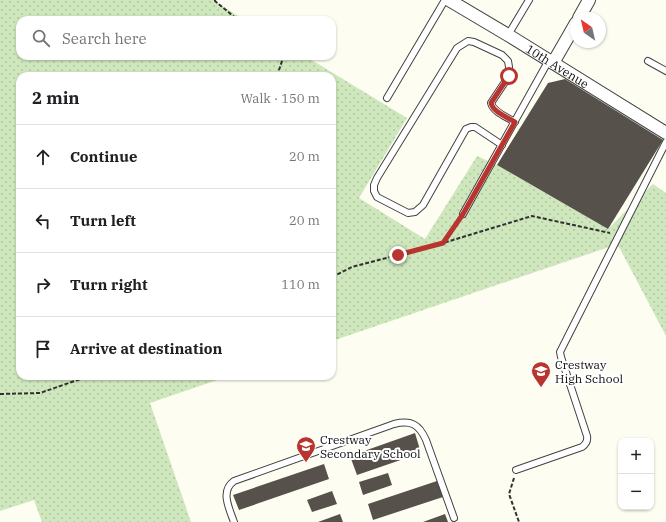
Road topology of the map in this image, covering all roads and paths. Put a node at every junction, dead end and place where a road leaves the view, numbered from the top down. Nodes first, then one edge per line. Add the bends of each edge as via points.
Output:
1 (216, 0) edge
2 (445, 0) edge
3 (449, 0) edge
4 (529, 0) edge
5 (589, 0) edge
6 (582, 12) edge
7 (233, 16) edge
8 (570, 32) edge
9 (508, 35) junction
10 (282, 60) edge
11 (648, 61) dead end
12 (551, 62) junction
13 (666, 71) edge
14 (278, 72) edge
15 (387, 98) dead end
16 (515, 122) junction
17 (666, 133) edge
18 (666, 142) edge
19 (502, 145) junction
20 (463, 214) joint
21 (610, 234) dead end
22 (443, 243) junction
23 (336, 275) edge
24 (77, 380) edge
25 (0, 394) edge
26 (516, 470) joint
27 (454, 518) dead end
28 (234, 522) edge
29 (519, 522) edge

1 - 7 path
2 - 15 lane
3 - 9 street, 10th Avenue
4 - 9 lane
5 - 6 street
8 - 12 street
9 - 12 street, 10th Avenue
10 - 14 path
11 - 13 lane
12 - 16 lane
12 - 17 street, 10th Avenue
16 - 19 lane
16 - 19 lane via 499,112 491,103 509,76 508,61 468,41 457,48 377,178 374,192 377,197 408,212 415,212 423,205 466,129 475,127
18 - 26 lane via 560,352 588,440 582,447
19 - 20 lane
20 - 22 path
21 - 22 path via 532,216
22 - 23 path via 352,267
24 - 25 path via 40,393
26 - 29 path via 509,494
27 - 28 lane via 423,433 409,422 404,422 234,481 229,485 226,500

